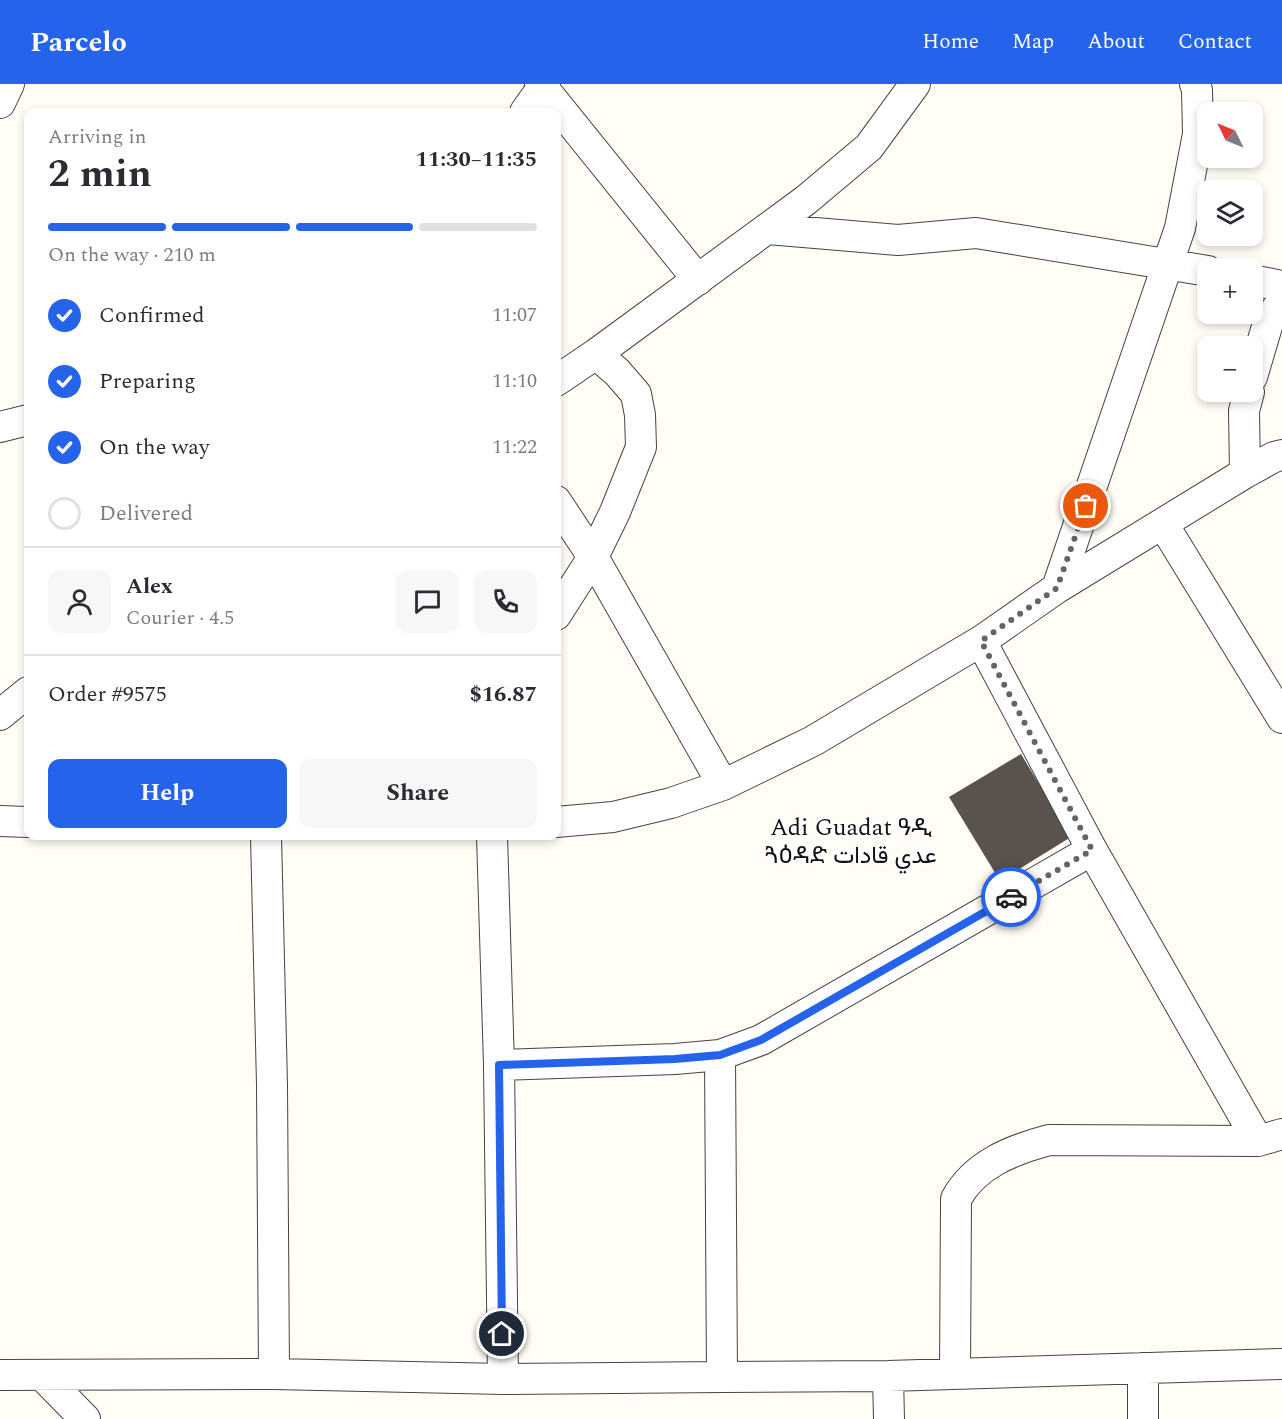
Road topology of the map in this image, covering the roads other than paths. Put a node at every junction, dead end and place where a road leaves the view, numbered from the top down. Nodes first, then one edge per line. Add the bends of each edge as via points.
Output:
1 (9, 84) edge
2 (915, 84) edge
3 (1195, 84) edge
4 (542, 85) edge
5 (0, 103) edge
6 (528, 108) edge
7 (560, 108) edge
8 (561, 109) edge
9 (768, 229) junction
10 (1168, 264) junction
11 (1197, 269) edge
12 (698, 280) junction
13 (1263, 282) edge
14 (1282, 286) edge
15 (1282, 300) edge
16 (1263, 339) edge
17 (596, 354) junction
18 (561, 378) edge
19 (1246, 402) edge
20 (24, 421) edge
21 (0, 427) edge
22 (1282, 455) edge
23 (1245, 473) junction
24 (561, 509) edge
25 (1163, 524) junction
26 (593, 557) junction
27 (1057, 588) junction
28 (561, 607) edge
29 (981, 641) junction
30 (24, 695) edge
31 (0, 715) edge
32 (1282, 718) edge
33 (723, 785) junction
34 (0, 821) edge
35 (24, 822) edge
36 (561, 822) edge
37 (266, 840) edge
38 (492, 840) edge
39 (1092, 850) junction
40 (720, 1055) junction
41 (499, 1065) junction
42 (1270, 1138) edge
43 (1282, 1364) edge
44 (1143, 1368) junction
45 (274, 1374) junction
46 (955, 1374) junction
47 (0, 1375) edge
48 (43, 1376) junction
49 (888, 1376) junction
50 (722, 1377) junction
51 (502, 1379) junction
52 (85, 1419) edge
53 (889, 1419) edge
54 (1143, 1419) edge

1 - 5 street
2 - 9 street via 869,147
3 - 10 street via 1198,134 1180,228
4 - 6 street
4 - 7 street
8 - 12 street
9 - 10 street via 898,240 976,233
9 - 12 street
10 - 11 street
10 - 27 street
12 - 17 street
13 - 14 street
15 - 16 street
17 - 18 street
17 - 26 street via 636,394 641,447
19 - 23 street
20 - 21 street
22 - 23 street
23 - 25 street
24 - 26 street
25 - 27 street
25 - 32 street
26 - 28 street
26 - 33 street
27 - 29 street
29 - 33 street via 813,741
29 - 39 street
30 - 31 street
33 - 36 street via 613,817
34 - 35 street
37 - 45 street
38 - 41 street
39 - 40 street via 761,1040
39 - 42 street
40 - 41 street
40 - 50 street
41 - 51 street
42 - 46 street via 1049,1140 1017,1148 987,1164 963,1185 956,1199
43 - 44 street
44 - 46 street
44 - 54 street
45 - 48 street
45 - 51 street
46 - 49 street
47 - 48 street
48 - 52 street
49 - 50 street
49 - 53 street
50 - 51 street

